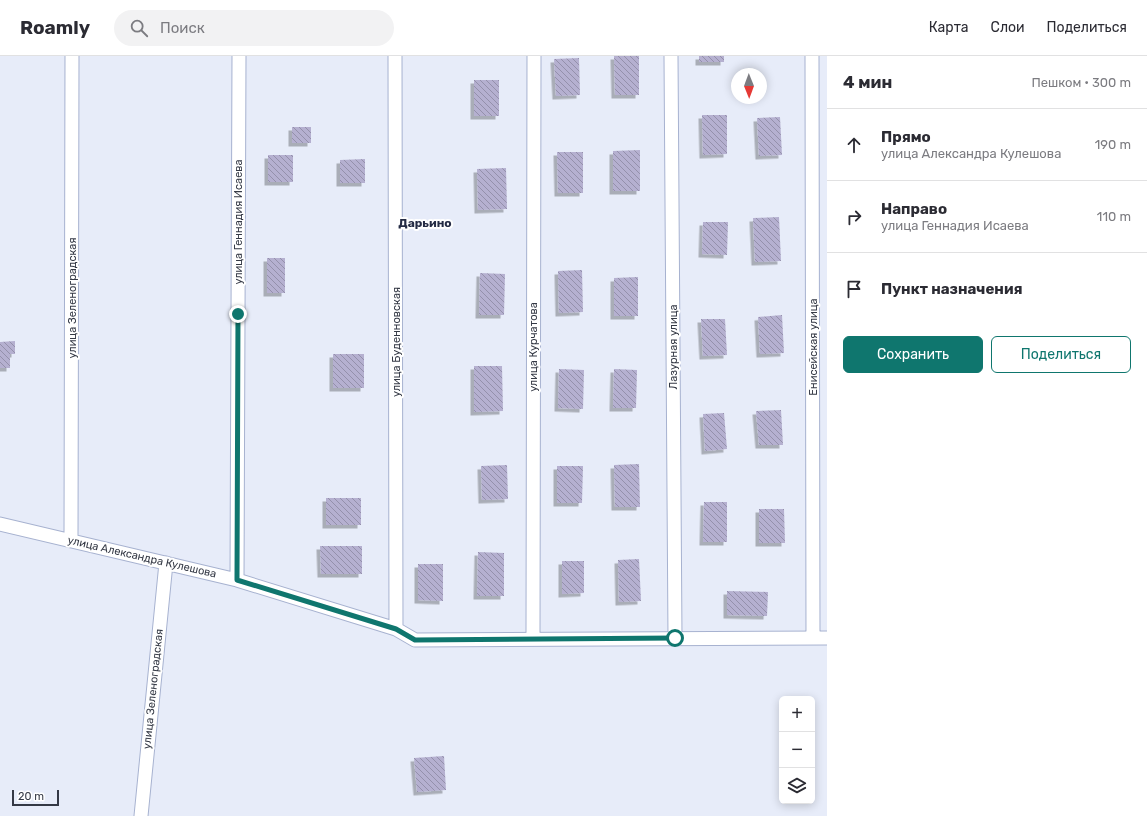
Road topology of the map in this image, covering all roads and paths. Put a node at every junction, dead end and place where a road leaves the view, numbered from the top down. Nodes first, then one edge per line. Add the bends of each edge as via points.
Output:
1 (72, 56) edge
2 (238, 56) edge
3 (395, 56) edge
4 (534, 56) edge
5 (671, 56) edge
6 (812, 56) edge
7 (0, 524) edge
8 (71, 541) junction
9 (166, 563) junction
10 (237, 580) junction
11 (396, 629) junction
12 (533, 638) junction
13 (675, 638) junction
14 (813, 638) junction
15 (827, 638) edge
16 (141, 816) edge

1 - 8 street, улица Зеленоградская
2 - 10 street, улица Геннадия Исаева
3 - 11 street, улица Буденновская
4 - 12 street, улица Курчатова
5 - 13 street, Лазурная улица
6 - 14 street, Енисейская улица
7 - 8 street, улица Александра Кулешова
8 - 9 street, улица Александра Кулешова
9 - 10 street, улица Александра Кулешова
9 - 16 street, улица Зеленоградская
10 - 11 street, улица Александра Кулешова
11 - 12 street, улица Александра Кулешова via 415,640
12 - 13 street, улица Александра Кулешова
13 - 14 street, улица Александра Кулешова
14 - 15 street, улица Александра Кулешова

